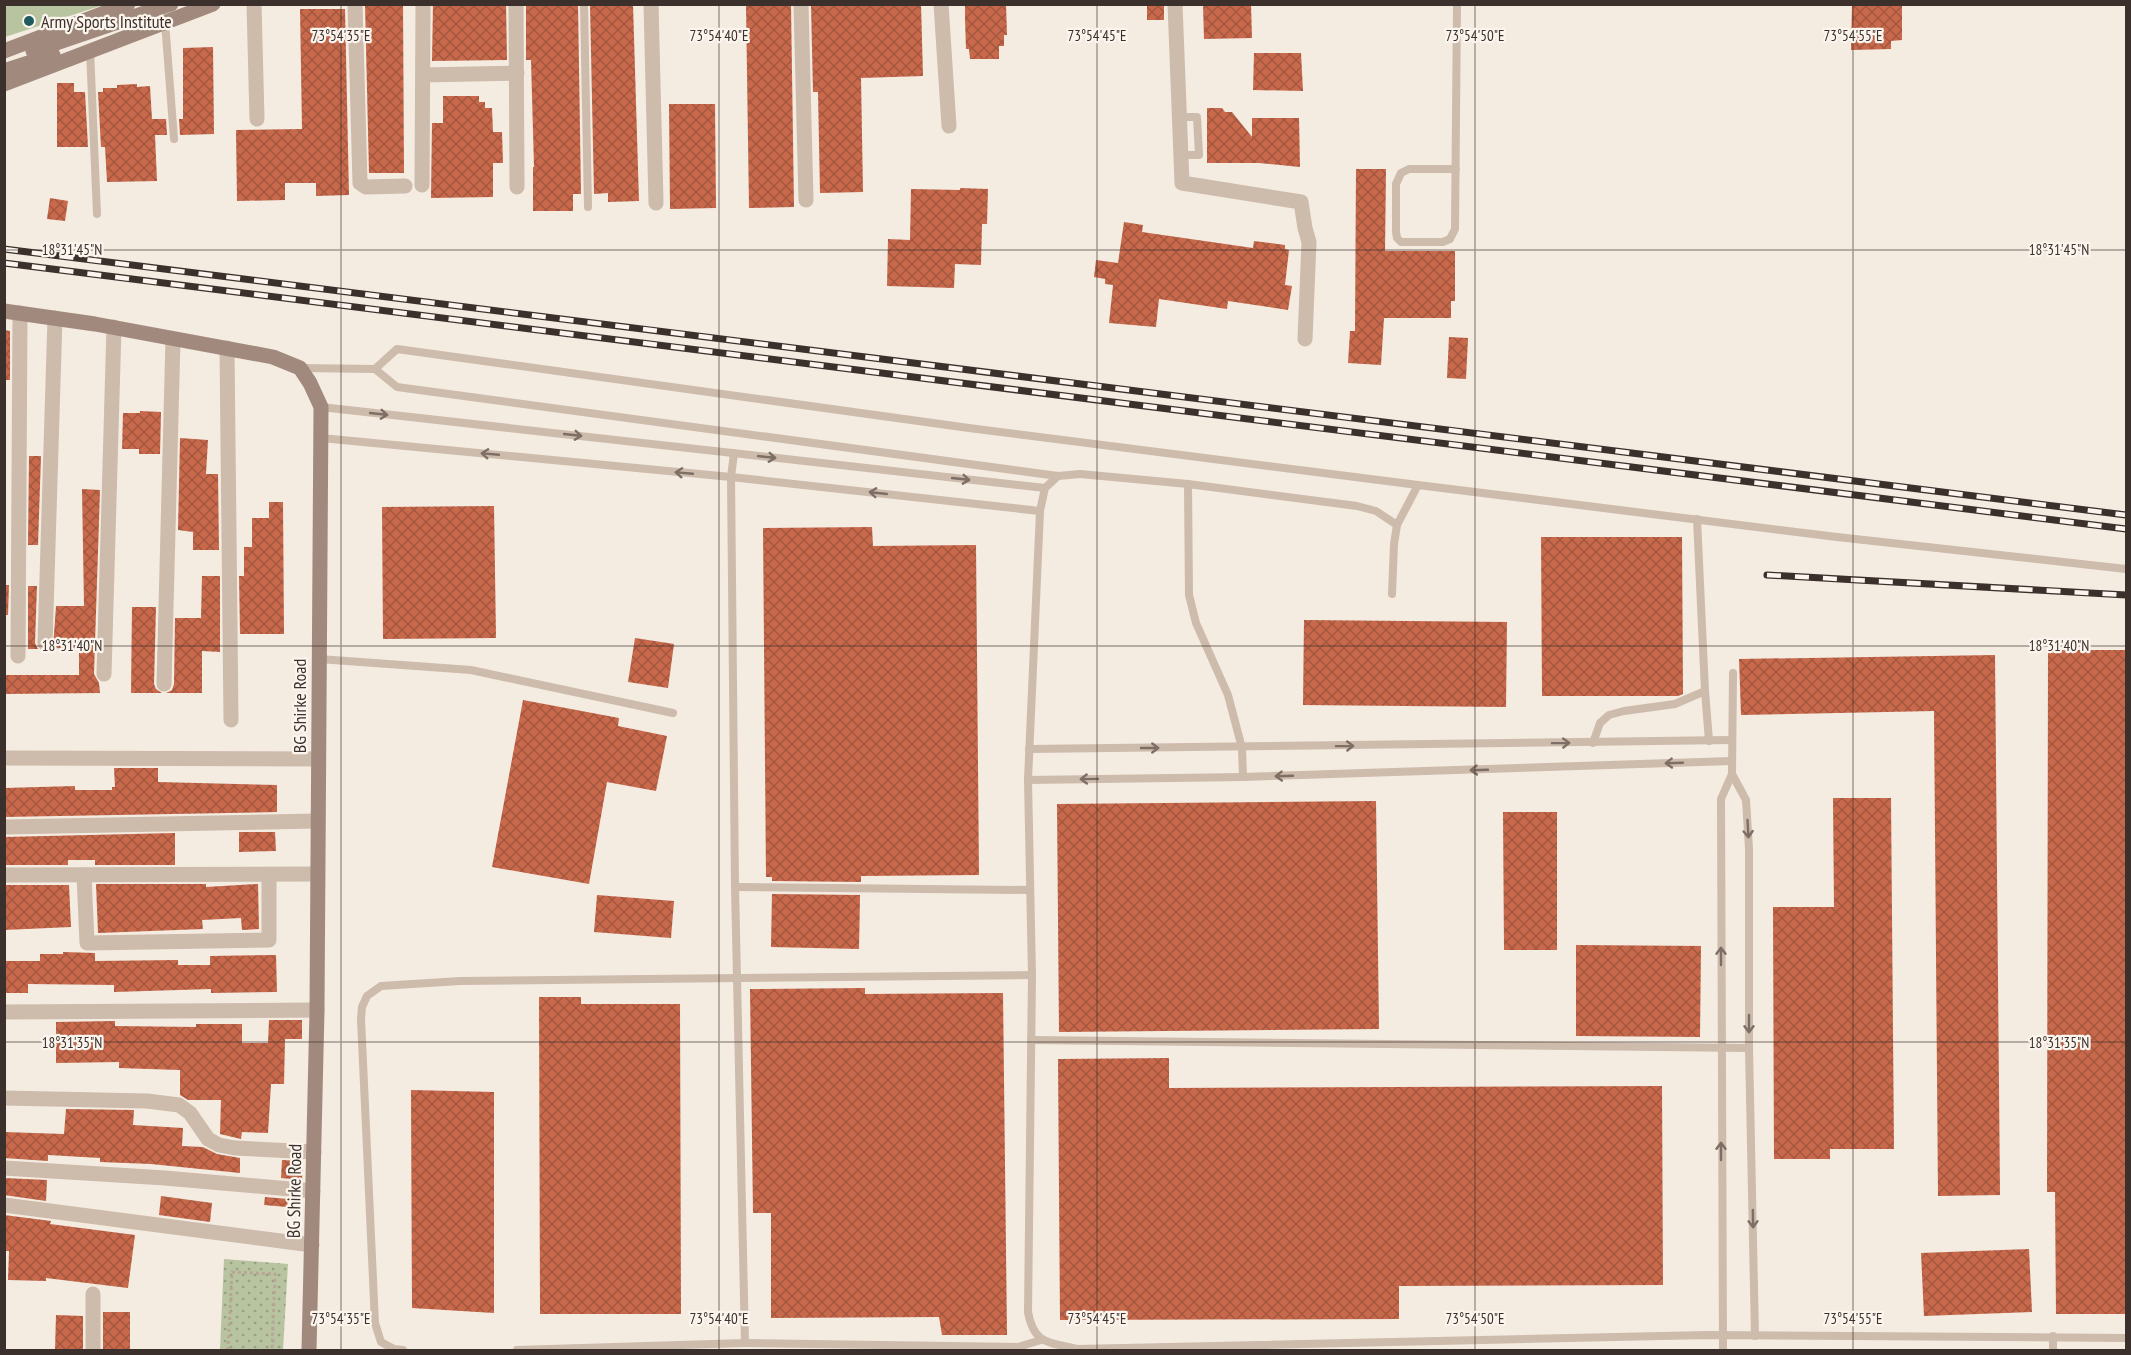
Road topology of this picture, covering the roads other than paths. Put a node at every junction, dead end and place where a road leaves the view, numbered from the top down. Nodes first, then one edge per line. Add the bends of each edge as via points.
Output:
1 (128, 4) edge
2 (171, 4) edge
3 (197, 4) edge
4 (213, 4) edge
5 (254, 4) edge
6 (355, 4) edge
7 (423, 4) edge
8 (516, 4) edge
9 (584, 4) edge
10 (651, 4) edge
11 (801, 4) edge
12 (941, 4) edge
13 (1175, 4) edge
14 (1457, 4) edge
15 (165, 22) junction
16 (90, 50) junction
17 (4, 51) edge
18 (4, 61) edge
19 (4, 71) edge
20 (517, 73) junction
21 (423, 75) junction
22 (4, 84) edge
23 (256, 119) dead end
24 (949, 126) dead end
25 (174, 139) dead end
26 (1456, 169) junction
27 (422, 185) dead end
28 (405, 186) dead end
29 (517, 188) dead end
30 (806, 200) dead end
31 (657, 203) dead end
32 (588, 207) dead end
33 (97, 214) dead end
34 (12, 312) edge
35 (55, 318) junction
36 (114, 327) junction
37 (173, 339) junction
38 (1305, 339) dead end
39 (227, 348) junction
40 (300, 368) junction
41 (375, 369) junction
42 (321, 407) junction
43 (321, 438) junction
44 (734, 453) junction
45 (1058, 476) junction
46 (731, 477) junction
47 (1188, 484) junction
48 (1418, 485) junction
49 (1045, 488) junction
50 (1040, 511) junction
51 (1697, 519) junction
52 (1397, 525) junction
53 (2127, 569) edge
54 (1392, 594) dead end
55 (45, 643) dead end
56 (18, 656) dead end
57 (319, 659) junction
58 (1732, 673) dead end
59 (104, 674) dead end
60 (164, 684) dead end
61 (1705, 691) junction
62 (673, 713) dead end
63 (231, 720) dead end
64 (1731, 740) junction
65 (1709, 741) junction
66 (1593, 742) junction
67 (1242, 748) junction
68 (1029, 749) junction
69 (4, 758) edge
70 (318, 759) junction
71 (1732, 761) junction
72 (1732, 774) junction
73 (1243, 777) junction
74 (1028, 780) junction
75 (317, 821) junction
76 (4, 827) edge
77 (317, 874) junction
78 (4, 875) edge
79 (84, 875) junction
80 (269, 875) junction
81 (735, 887) junction
82 (1029, 890) junction
83 (1032, 975) junction
84 (738, 978) junction
85 (318, 1010) junction
86 (4, 1012) edge
87 (1031, 1040) junction
88 (1721, 1048) junction
89 (1749, 1048) junction
90 (4, 1098) edge
91 (314, 1152) junction
92 (4, 1168) edge
93 (313, 1191) junction
94 (4, 1205) edge
95 (312, 1245) junction
96 (93, 1294) dead end
97 (1723, 1336) junction
98 (1755, 1336) junction
99 (2053, 1336) junction
100 (2127, 1338) edge
101 (1041, 1340) junction
102 (745, 1343) junction
103 (93, 1350) edge
104 (309, 1350) edge
105 (403, 1350) edge
106 (517, 1350) edge
107 (1723, 1350) edge
108 (2053, 1350) edge

1 - 17 street
2 - 18 street
3 - 19 street
4 - 15 street
5 - 23 street
6 - 28 street via 360,183 366,187
7 - 21 street
8 - 20 street
9 - 32 lane
10 - 31 street
11 - 30 street
12 - 24 street
13 - 38 street via 1182,183 1301,202 1310,242
14 - 26 lane
15 - 16 street
15 - 25 lane
16 - 22 street
16 - 33 lane
20 - 21 street
20 - 29 street
21 - 27 street
26 - 26 lane via 1450,239 1401,242 1396,232 1396,184 1401,173 1408,169
34 - 35 street
34 - 56 street
35 - 36 street
35 - 55 street
36 - 37 street
36 - 59 street
37 - 39 street
37 - 60 street
39 - 40 street via 273,357
39 - 63 street
40 - 41 lane
40 - 42 street, BG Shirke Road
41 - 45 lane via 397,387
41 - 48 lane via 398,350
42 - 43 street, BG Shirke Road
42 -> 44 lane
46 -> 43 lane
43 - 57 street, BG Shirke Road
44 - 46 lane
44 -> 49 lane
45 - 47 lane via 1080,474
45 - 49 lane
50 -> 46 lane
46 - 81 lane
47 - 52 lane via 1357,506 1376,511
47 - 67 lane via 1190,595 1196,623 1228,695
48 - 51 lane
48 - 52 lane
49 - 50 lane
50 - 68 lane
51 - 53 lane
51 - 61 lane
52 - 54 lane
57 - 62 lane via 471,670
57 - 70 street, BG Shirke Road
58 - 64 lane
61 - 65 lane
61 - 66 lane via 1675,704 1609,715 1600,723
64 - 65 lane
64 - 71 lane
65 - 66 lane
67 -> 66 lane
68 -> 67 lane
67 - 73 lane
68 - 74 lane
69 - 70 street
70 - 75 street, BG Shirke Road
71 - 72 lane
71 -> 73 lane
88 -> 72 lane via 1721,799
72 -> 89 lane via 1746,800
73 -> 74 lane
74 - 82 lane
75 - 76 street
75 - 77 street, BG Shirke Road
77 - 80 street
77 - 85 street, BG Shirke Road
78 - 79 street
79 - 80 street
79 - 80 street via 87,943 269,940
81 - 82 lane
81 - 84 lane
82 - 83 lane
83 - 84 lane
83 - 87 lane
84 - 102 lane
84 - 105 lane via 460,981 381,986 367,996 361,1020 375,1323 381,1342
85 - 86 street
85 - 91 street, BG Shirke Road
87 - 88 lane
87 - 101 lane via 1028,1312 1031,1328
88 - 89 lane
97 -> 88 lane
89 -> 98 lane
90 - 91 street via 179,1105 190,1113 208,1139 219,1145
91 - 93 street, BG Shirke Road
92 - 93 street
93 - 95 street, BG Shirke Road
94 - 95 street
95 - 104 street, BG Shirke Road
96 - 103 street
97 - 98 lane
97 - 101 lane via 1077,1350
97 - 107 lane
98 - 99 lane
99 - 100 lane
99 - 108 lane
101 - 102 lane via 1018,1347
102 - 106 lane

